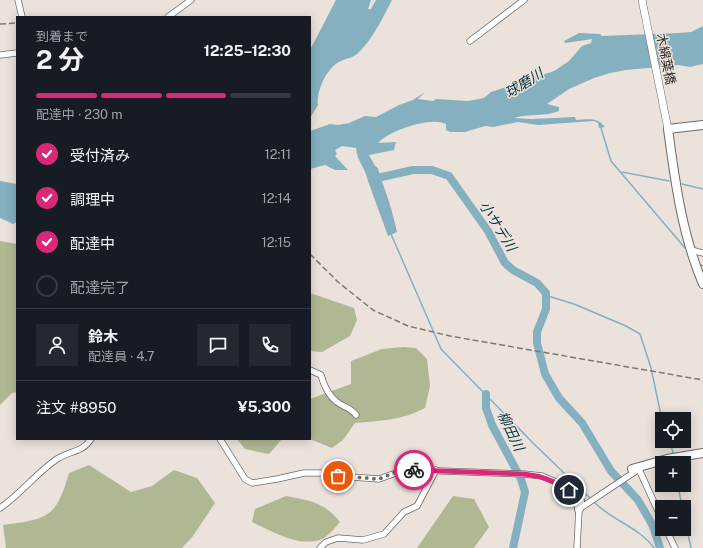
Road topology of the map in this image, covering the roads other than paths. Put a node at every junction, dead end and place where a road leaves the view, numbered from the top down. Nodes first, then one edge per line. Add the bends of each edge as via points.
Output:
1 (18, 0) edge
2 (191, 0) edge
3 (524, 0) edge
4 (642, 0) edge
5 (22, 16) edge
6 (169, 16) edge
7 (470, 41) dead end
8 (16, 53) edge
9 (0, 55) edge
10 (703, 125) edge
11 (667, 126) junction
12 (691, 250) junction
13 (703, 253) edge
14 (703, 284) edge
15 (311, 370) edge
16 (356, 415) dead end
17 (90, 440) edge
18 (221, 440) edge
19 (703, 453) edge
20 (635, 468) junction
21 (436, 470) junction
22 (580, 504) junction
23 (655, 507) edge
24 (0, 508) edge
25 (669, 536) edge
26 (320, 548) edge
27 (577, 548) edge
28 (675, 548) edge

1 - 5 street
2 - 6 street
3 - 7 street
4 - 11 street, 木綿葉橋
8 - 9 street
10 - 11 main road
11 - 12 main road via 676,188
12 - 13 street
12 - 14 main road
15 - 16 street via 320,375 326,390 340,404 350,408
17 - 24 street via 86,447 48,465
18 - 21 street via 245,479 252,483 277,480 304,472 379,479 396,472
19 - 20 main road
20 - 22 street via 636,471
20 - 23 street
21 - 22 street via 542,476 569,490
21 - 26 street via 417,506 404,512 384,534 363,540 338,538 326,542
22 - 27 street
25 - 28 street

